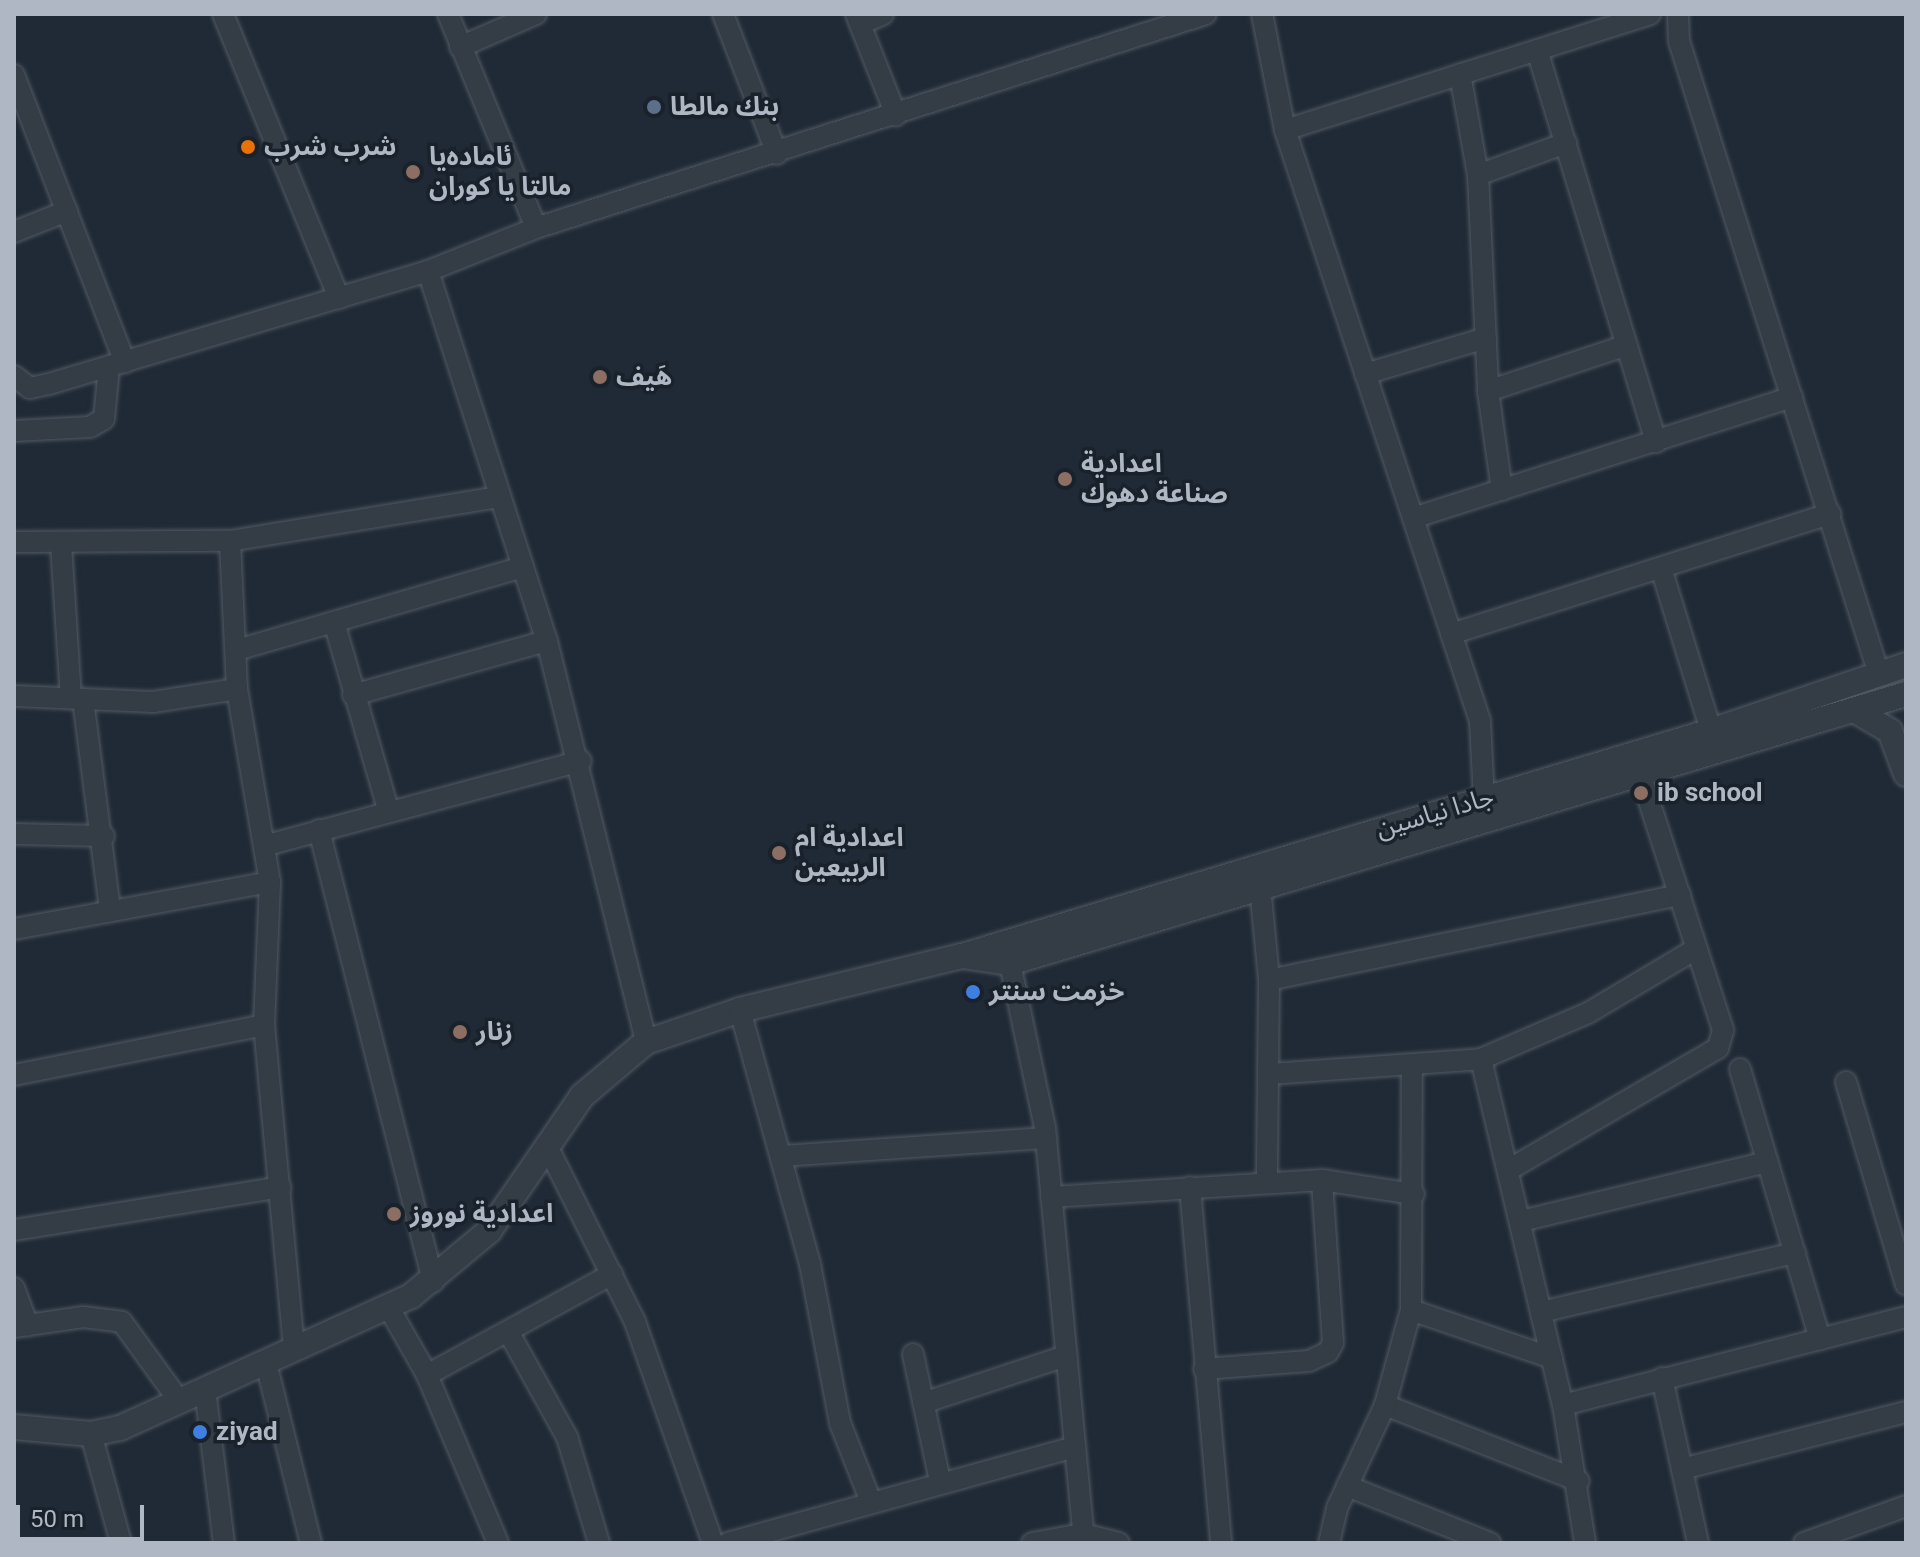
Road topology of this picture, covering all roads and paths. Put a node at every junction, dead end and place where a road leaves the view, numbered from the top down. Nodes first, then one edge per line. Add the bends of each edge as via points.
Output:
1 (223, 14) edge
2 (448, 14) edge
3 (536, 14) edge
4 (723, 14) edge
5 (883, 14) edge
6 (1206, 14) edge
7 (1262, 14) edge
8 (1650, 14) edge
9 (1678, 14) edge
10 (858, 19) edge
11 (460, 47) junction
12 (1537, 50) junction
13 (1460, 74) junction
14 (16, 87) edge
15 (896, 115) junction
16 (1285, 130) junction
17 (1566, 143) junction
18 (777, 154) junction
19 (1478, 175) junction
20 (67, 211) junction
21 (536, 228) junction
22 (14, 232) edge
23 (428, 271) junction
24 (339, 298) junction
25 (1486, 338) junction
26 (1627, 345) junction
27 (117, 365) junction
28 (1365, 374) junction
29 (14, 376) edge
30 (1488, 391) junction
31 (1792, 397) junction
32 (14, 431) edge
33 (1656, 442) junction
34 (1502, 490) junction
35 (499, 497) junction
36 (1830, 514) junction
37 (1413, 518) junction
38 (230, 541) junction
39 (14, 542) edge
40 (61, 544) junction
41 (523, 567) junction
42 (1661, 568) junction
43 (334, 622) junction
44 (1451, 634) junction
45 (547, 641) junction
46 (237, 650) junction
47 (1906, 665) edge
48 (1879, 674) junction
49 (237, 689) junction
50 (1906, 694) edge
51 (353, 695) junction
52 (14, 696) edge
53 (77, 698) junction
54 (1854, 710) junction
55 (1898, 726) edge
56 (1711, 731) junction
57 (1687, 749) junction
58 (581, 761) junction
59 (1640, 773) junction
60 (1906, 774) edge
61 (1484, 799) junction
62 (389, 812) junction
63 (319, 830) junction
64 (14, 834) edge
65 (104, 836) junction
66 (267, 845) junction
67 (270, 882) junction
68 (1260, 886) junction
69 (1680, 895) junction
70 (110, 911) junction
71 (14, 929) edge
72 (1005, 937) junction
73 (1696, 949) junction
74 (962, 956) junction
75 (1010, 963) junction
76 (1269, 980) junction
77 (740, 1010) junction
78 (264, 1025) junction
79 (646, 1042) junction
80 (1481, 1059) junction
81 (1412, 1069) junction
82 (1740, 1069) dead end
83 (1269, 1074) junction
84 (14, 1075) edge
85 (1846, 1082) dead end
86 (1046, 1138) junction
87 (548, 1148) junction
88 (781, 1156) junction
89 (1767, 1162) junction
90 (1510, 1169) junction
91 (1322, 1180) junction
92 (1267, 1182) junction
93 (281, 1187) junction
94 (1190, 1187) junction
95 (1414, 1194) junction
96 (1051, 1197) junction
97 (1521, 1221) junction
98 (14, 1230) edge
99 (1795, 1253) junction
100 (612, 1274) junction
101 (1905, 1280) edge
102 (433, 1282) junction
103 (14, 1288) edge
104 (389, 1308) junction
105 (1411, 1310) junction
106 (1541, 1312) junction
107 (1906, 1317) edge
108 (21, 1326) edge
109 (509, 1333) junction
110 (1820, 1339) junction
111 (294, 1349) junction
112 (913, 1354) dead end
113 (1066, 1356) junction
114 (1552, 1358) junction
115 (266, 1363) junction
116 (1204, 1369) junction
117 (427, 1375) junction
118 (1662, 1378) junction
119 (205, 1389) junction
120 (180, 1402) junction
121 (923, 1403) junction
122 (1385, 1405) junction
123 (1563, 1405) junction
124 (1906, 1412) edge
125 (14, 1427) edge
126 (91, 1434) junction
127 (1075, 1447) junction
128 (1682, 1469) junction
129 (940, 1481) junction
130 (1579, 1481) junction
131 (1347, 1486) junction
132 (870, 1499) junction
133 (1906, 1506) edge
134 (766, 1537) edge
135 (1084, 1538) edge
136 (121, 1543) edge
137 (224, 1543) edge
138 (311, 1543) edge
139 (498, 1543) edge
140 (599, 1543) edge
141 (713, 1543) edge
142 (728, 1543) edge
143 (1032, 1543) edge
144 (1119, 1543) edge
145 (1221, 1543) edge
146 (1329, 1543) edge
147 (1490, 1543) edge
148 (1585, 1543) edge
149 (1698, 1543) edge
150 (1804, 1543) edge

1 - 24 street
2 - 11 street
3 - 11 street
4 - 18 street
5 - 10 street
6 - 15 street
7 - 16 street
8 - 12 street
9 - 31 street via 1679,41
10 - 15 street
11 - 21 street
12 - 13 street
12 - 17 street
13 - 16 street
13 - 19 street
14 - 20 street
15 - 18 street
16 - 28 street
17 - 19 street
17 - 26 street
18 - 21 street
19 - 25 street
20 - 22 street
20 - 27 street
21 - 23 street
23 - 24 street
23 - 35 street
24 - 27 street
25 - 28 street
25 - 30 street
26 - 30 street
26 - 33 street
27 - 29 street via 30,388
27 - 32 street via 104,419 90,427
28 - 37 street
30 - 34 street
31 - 33 street
31 - 36 street
33 - 34 street
34 - 37 street
35 - 38 street
35 - 41 street
36 - 42 street
36 - 48 street
37 - 44 street
38 - 40 street
38 - 46 street
39 - 40 street
40 - 53 street
41 - 43 street
41 - 45 street
42 - 44 street
42 - 56 street
43 - 46 street
43 - 51 street
44 - 61 street via 1480,721
45 - 51 street
45 - 58 street
46 - 49 street
47 - 48 street, جادا نیاسین
48 - 56 street, جادا نیاسین
49 - 53 street via 153,702
49 - 66 street
50 - 54 street, جادا نیاسین
51 - 62 street
52 - 53 street
53 - 65 street
54 - 55 street
54 - 57 street, جادا نیاسین
55 - 60 street
56 - 57 street, جادا نیاسین
57 - 59 street, جادا نیاسین
57 - 61 street, جادا نیاسین
58 - 62 street
58 - 79 street
59 - 68 street, جادا نیاسین
59 - 69 street
61 - 72 street, جادا نیاسین
62 - 63 street
63 - 66 street
63 - 102 street
64 - 65 street
65 - 70 street
66 - 67 street
67 - 70 street
67 - 78 street
68 - 75 street, جادا نیاسین
68 - 76 street
69 - 73 street
69 - 76 street
70 - 71 street
72 - 74 street, جادا نیاسین
72 - 75 street
73 - 80 street via 1588,1013
73 - 90 street via 1723,1030 1718,1048
74 - 75 street
74 - 77 street
75 - 86 street
76 - 83 street
77 - 79 street
77 - 88 street
78 - 84 street
78 - 93 street
79 - 87 street via 582,1096
80 - 81 street
80 - 90 street
81 - 83 street
81 - 95 street
82 - 89 street
83 - 92 street
85 - 101 street
86 - 88 street
86 - 96 street
87 - 100 street
87 - 102 street via 489,1231
88 - 132 street via 840,1423
89 - 97 street
89 - 99 street
90 - 97 street
91 - 92 street
91 - 95 street
91 - 116 street via 1333,1343 1328,1352 1309,1361
92 - 94 street
93 - 98 street
93 - 111 street
94 - 96 street
94 - 116 street
95 - 105 street
96 - 113 street
97 - 106 street
99 - 106 street
99 - 110 street
100 - 109 street
100 - 141 street
102 - 104 street
103 - 108 street
104 - 111 street
104 - 117 street
105 - 114 street
105 - 122 street
106 - 114 street
107 - 110 street
108 - 120 street via 83,1317 122,1322
109 - 117 street
109 - 140 street via 567,1437
110 - 118 street
111 - 115 street
112 - 121 street
113 - 121 street
113 - 127 street
114 - 123 street
115 - 119 street
115 - 138 street
116 - 145 street
117 - 139 street
118 - 123 street
118 - 128 street
119 - 120 street
119 - 137 street
120 - 126 street
121 - 129 street
122 - 130 street via 1451,1425
122 - 131 street
123 - 130 street
124 - 128 street
125 - 126 street
126 - 136 street
127 - 129 street
127 - 135 street
128 - 149 street
129 - 132 street
130 - 148 street
131 - 146 street
131 - 147 street
132 - 134 street
133 - 150 street
134 - 142 street
135 - 143 street
135 - 144 street

